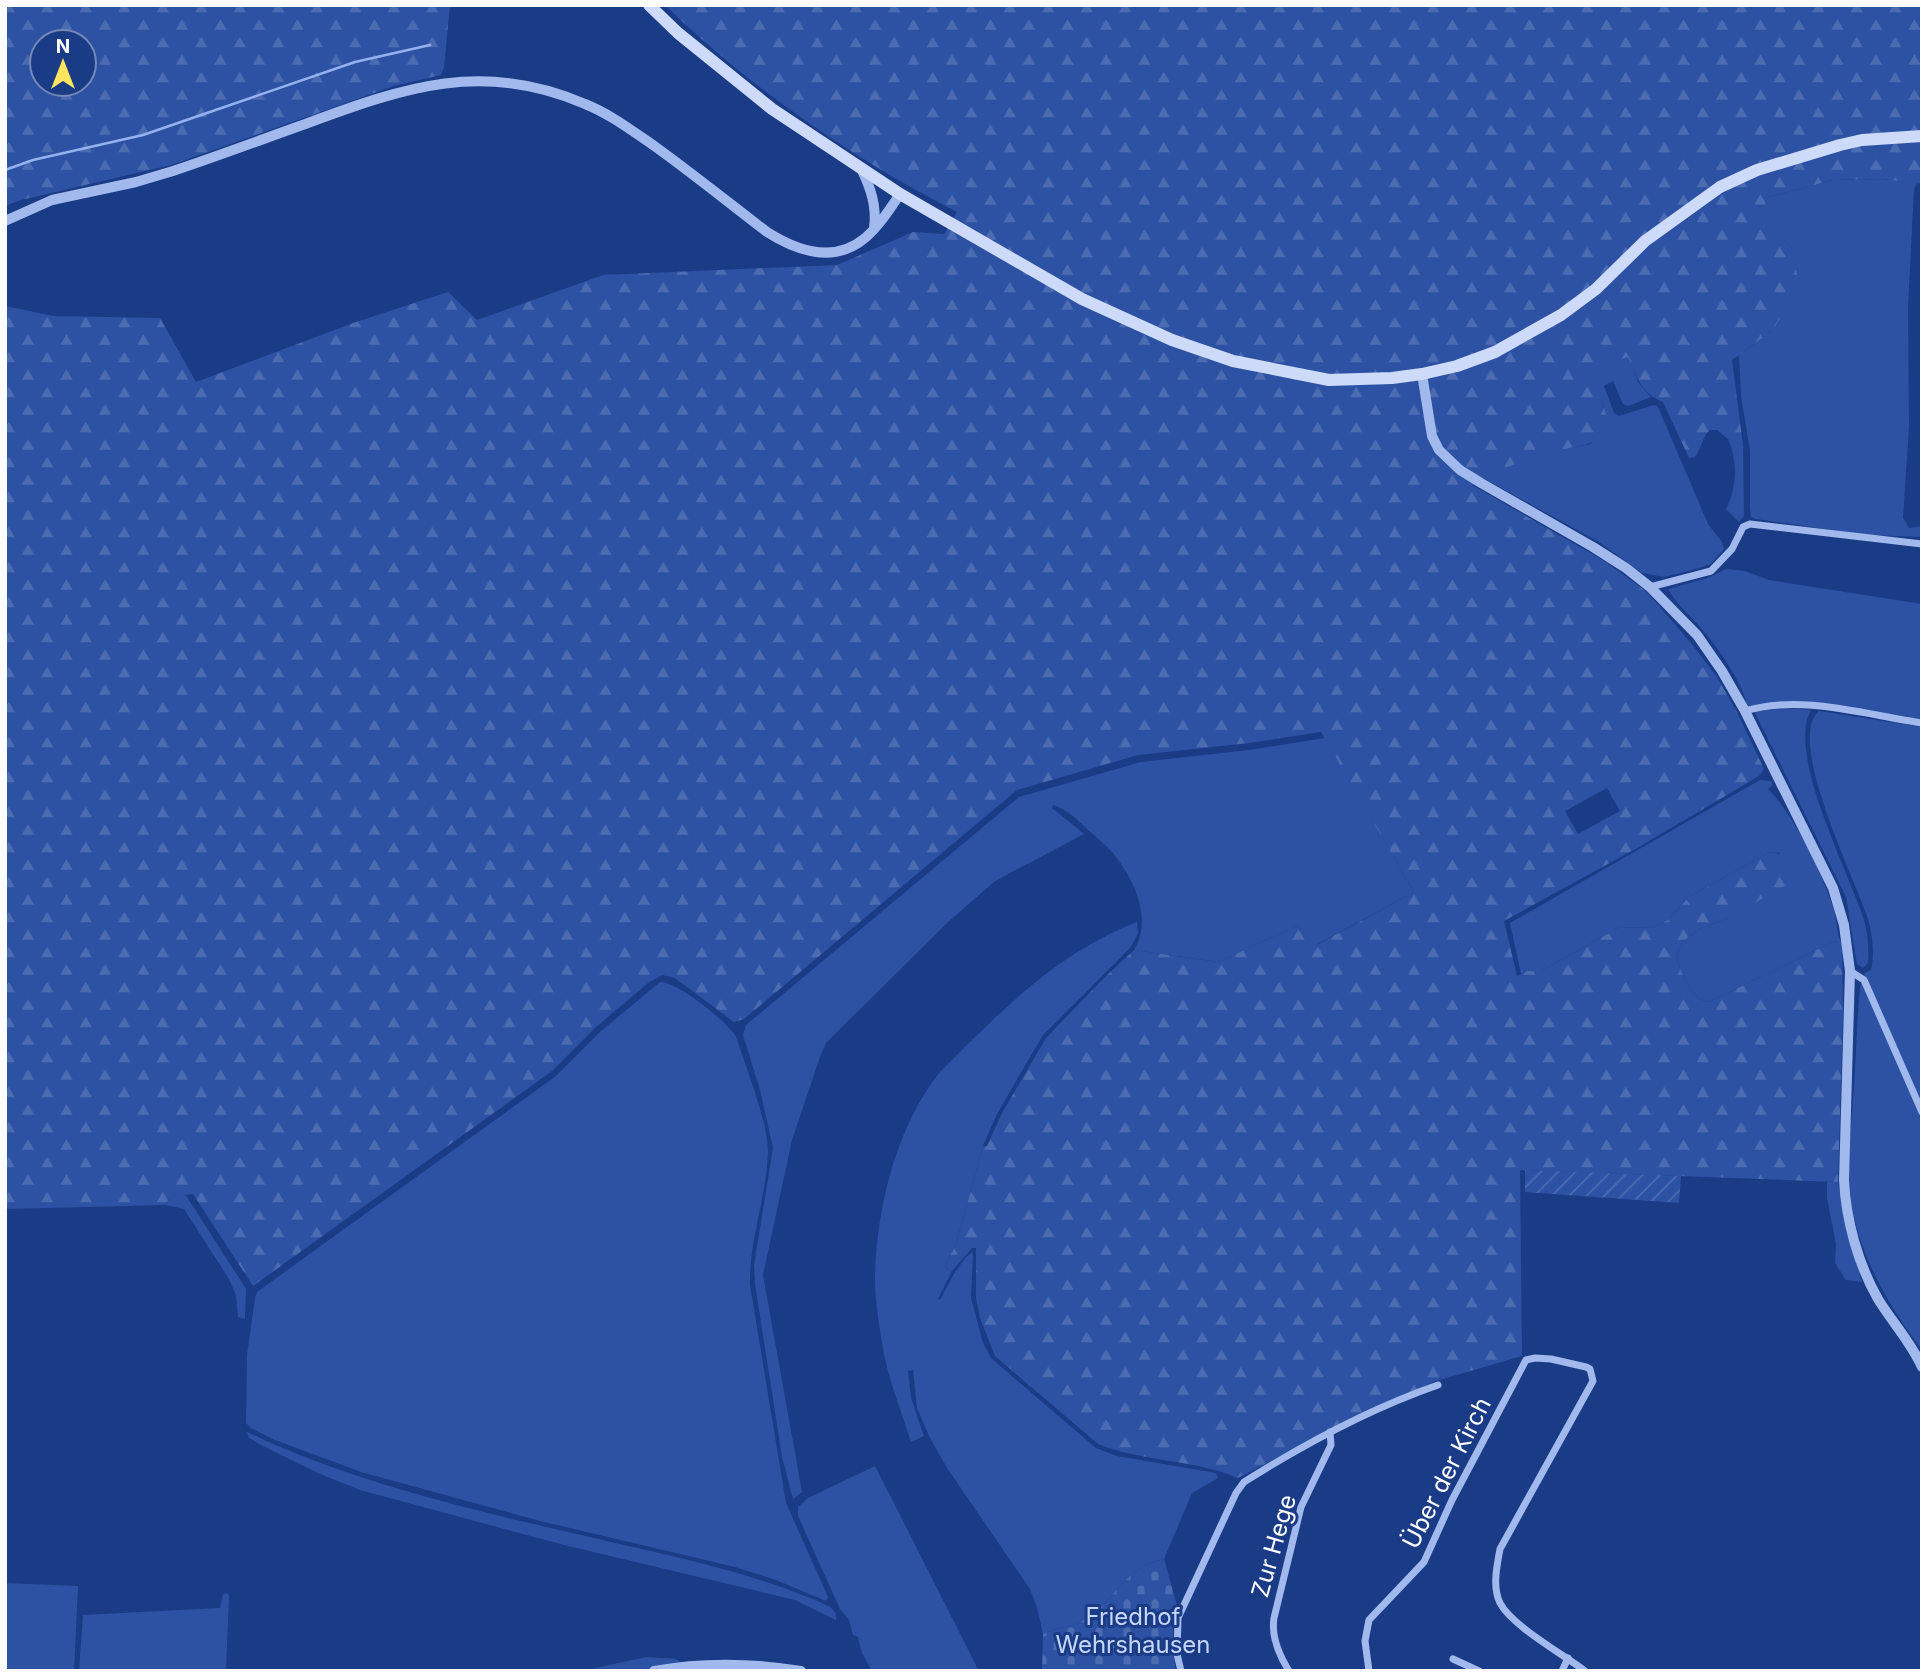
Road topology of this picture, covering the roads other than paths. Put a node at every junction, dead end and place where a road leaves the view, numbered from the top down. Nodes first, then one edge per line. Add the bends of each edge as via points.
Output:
1 (649, 5) edge
2 (1922, 136) edge
3 (861, 168) junction
4 (900, 194) junction
5 (5, 221) edge
6 (874, 229) junction
7 (1422, 374) junction
8 (1922, 544) edge
9 (1650, 587) junction
10 (1745, 711) junction
11 (1922, 723) edge
12 (1850, 971) junction
13 (1922, 1112) edge
14 (1922, 1367) edge
15 (1438, 1385) dead end
16 (1330, 1432) junction
17 (1568, 1658) junction
18 (1453, 1659) dead end
19 (654, 1671) edge
20 (801, 1671) edge
21 (1181, 1671) edge
22 (1289, 1671) edge
23 (1369, 1671) edge
24 (1479, 1671) edge
25 (1562, 1671) edge
26 (1585, 1671) edge

1 - 3 main road via 772,109
2 - 7 main road via 1830,147 1720,187 1645,241 1596,289 1561,314 1495,352
3 - 4 main road
3 - 6 street via 872,193
4 - 6 street
4 - 7 main road via 1082,299 1221,357 1329,380
5 - 6 street via 52,200 173,171 396,92 443,83 496,81 586,104 622,124 767,232 795,247 834,251 854,245
7 - 9 street via 1432,436 1450,461
8 - 9 street via 1750,524 1711,571
9 - 10 street via 1697,635
10 - 11 street via 1802,706
10 - 12 street via 1833,888
12 - 13 street via 1864,980
12 - 14 street via 1847,1212 1862,1266 1878,1300
15 - 16 street via 1390,1402
16 - 21 street via 1244,1482 1236,1493 1178,1618
16 - 22 street, Zur Hege via 1331,1445 1301,1507 1274,1618 1277,1647
17 - 23 street, Über der Kirch via 1507,1613 1495,1580 1500,1549 1593,1381 1590,1369 1535,1358 1526,1360 1424,1562 1369,1620 1365,1641
17 - 25 street
17 - 26 street
18 - 24 street
19 - 20 street via 736,1664

